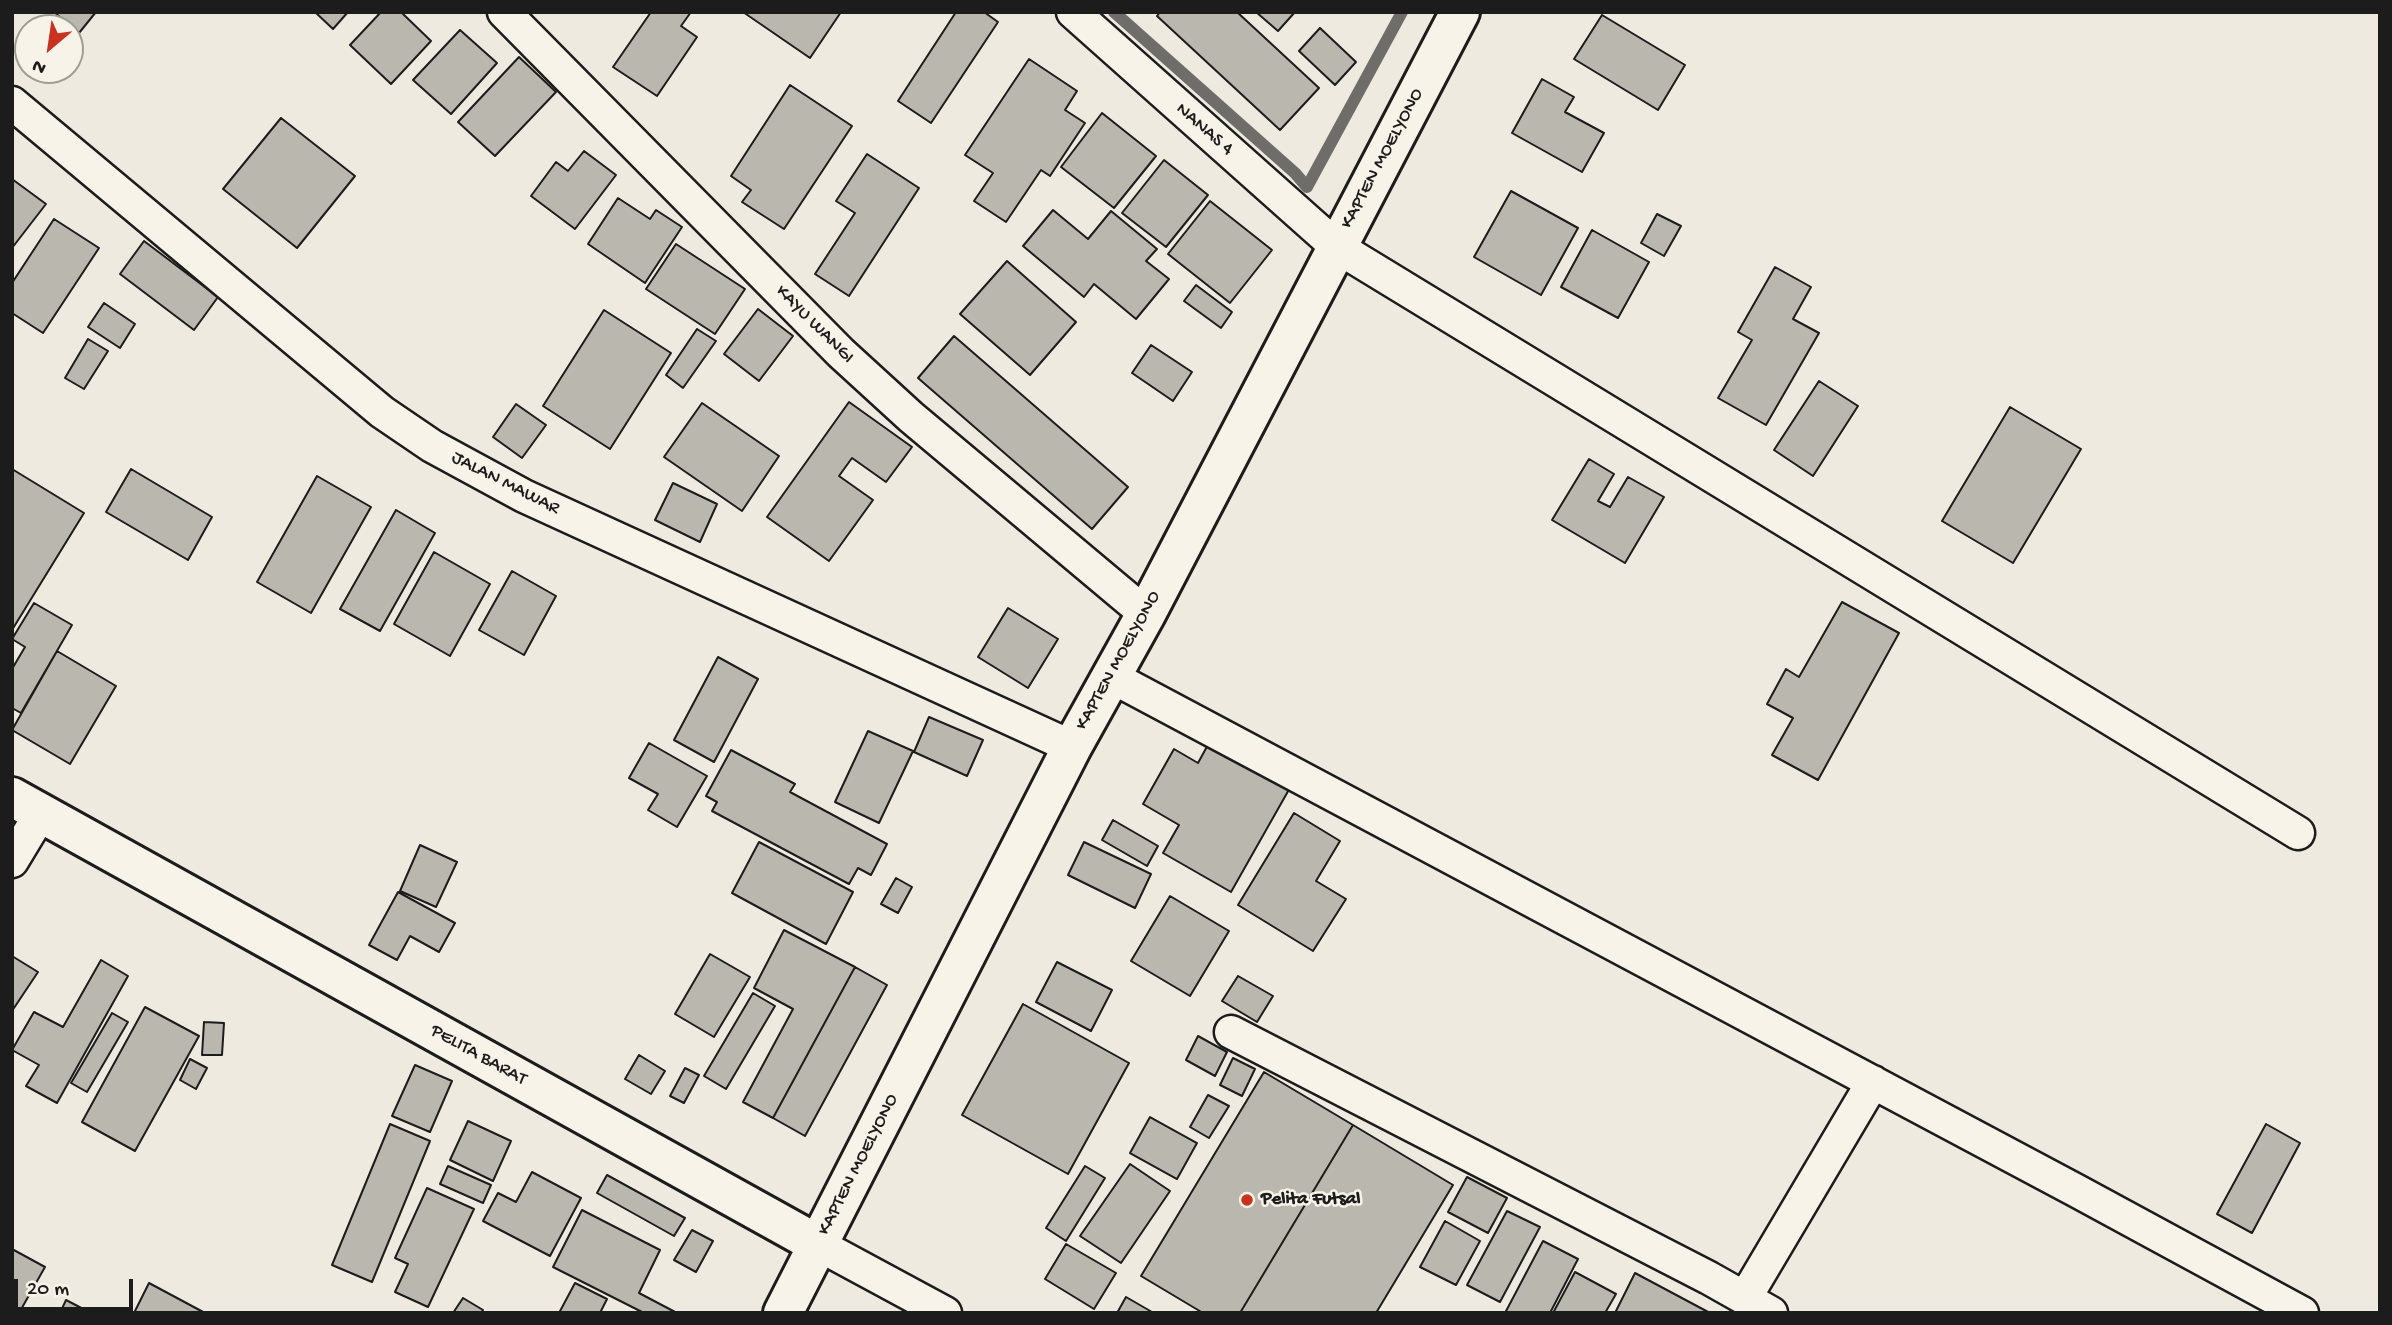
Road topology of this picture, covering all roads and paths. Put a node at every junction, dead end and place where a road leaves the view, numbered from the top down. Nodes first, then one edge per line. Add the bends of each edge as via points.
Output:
1 (504, 12) edge
2 (1073, 12) edge
3 (1460, 12) edge
4 (12, 103) edge
5 (1336, 247) junction
6 (1146, 614) junction
7 (1110, 676) junction
8 (1072, 747) junction
9 (27, 805) edge
10 (2298, 833) dead end
11 (12, 862) edge
12 (1231, 1032) dead end
13 (1873, 1082) junction
14 (819, 1245) junction
15 (1758, 1305) edge
16 (783, 1313) edge
17 (945, 1313) edge
18 (2302, 1313) edge

1 - 6 street, KAYU WANGI via 851,362
2 - 5 street, NANAS 4
3 - 5 street, KAPTEN MOELYONO
4 - 8 street, JALAN MAWAR via 382,412 432,446 524,496
5 - 6 street, KAPTEN MOELYONO
5 - 10 street, NANAS 4
6 - 7 street, KAPTEN MOELYONO
7 - 8 street, KAPTEN MOELYONO
7 - 13 street
8 - 14 street, KAPTEN MOELYONO
9 - 11 street
9 - 14 street, PELITA BARAT
12 - 15 street
13 - 15 street
13 - 18 street
14 - 16 street, KAPTEN MOELYONO
14 - 17 street, PELITA BARAT

